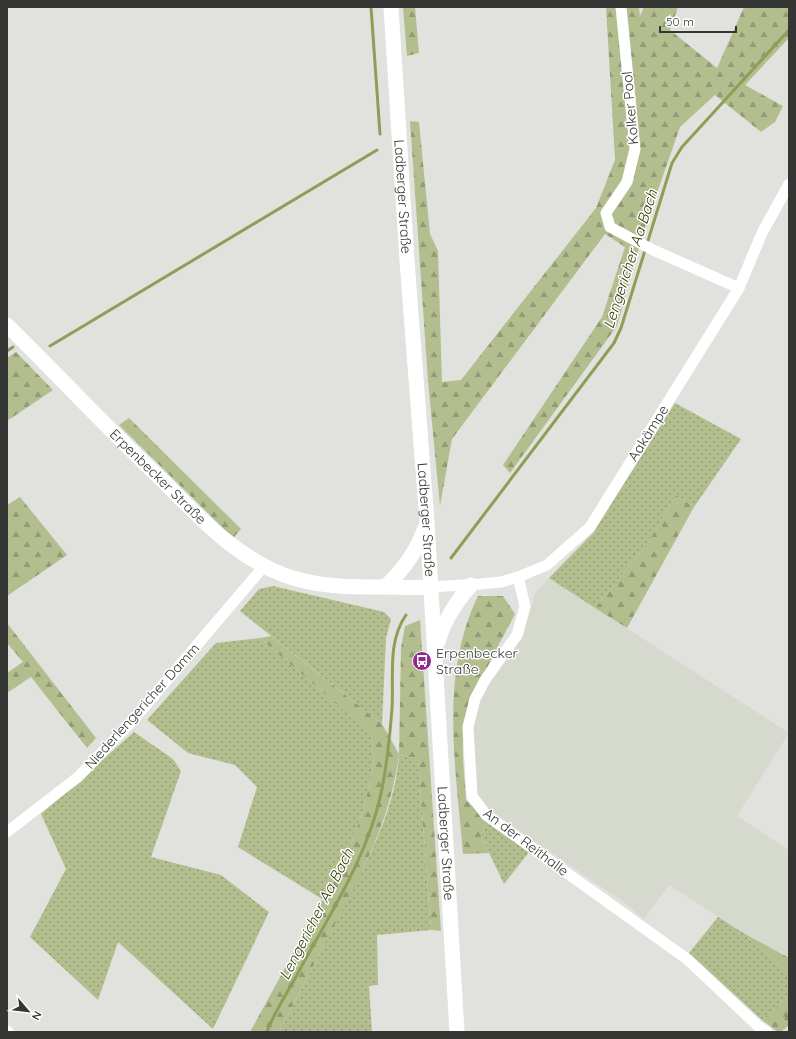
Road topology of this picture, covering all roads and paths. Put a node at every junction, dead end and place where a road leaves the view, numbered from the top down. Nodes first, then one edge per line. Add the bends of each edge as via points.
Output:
1 (391, 7) edge
2 (621, 7) edge
3 (789, 184) edge
4 (740, 288) junction
5 (7, 325) edge
6 (427, 522) junction
7 (264, 566) junction
8 (518, 576) junction
9 (471, 585) junction
10 (385, 587) junction
11 (431, 587) junction
12 (435, 651) junction
13 (7, 832) edge
14 (457, 1032) edge
15 (767, 1032) edge

1 - 6 main road, Ladberger Straße
2 - 4 street, Kolker Pool via 635,149 627,182 606,213 610,227 638,243
3 - 4 street, Aakämpe via 762,233
4 - 8 street, Aakämpe via 590,526 547,565
5 - 7 main road, Erpenbecker Straße via 95,416 225,541
6 - 10 main road via 413,555 402,571
6 - 11 main road, Ladberger Straße
7 - 10 main road, Erpenbecker Straße via 308,582 332,586
7 - 13 street, Niederlengericher Damm via 134,719 78,777
8 - 9 street, Aakämpe via 501,582
8 - 15 street, An der Reithalle via 525,606 517,635 485,680 475,699 468,727 472,796 486,815 687,959
9 - 11 street, Aakämpe
9 - 12 main road via 451,611 442,628
10 - 11 main road, Erpenbecker Straße
11 - 12 main road, Ladberger Straße
12 - 14 main road, Ladberger Straße

